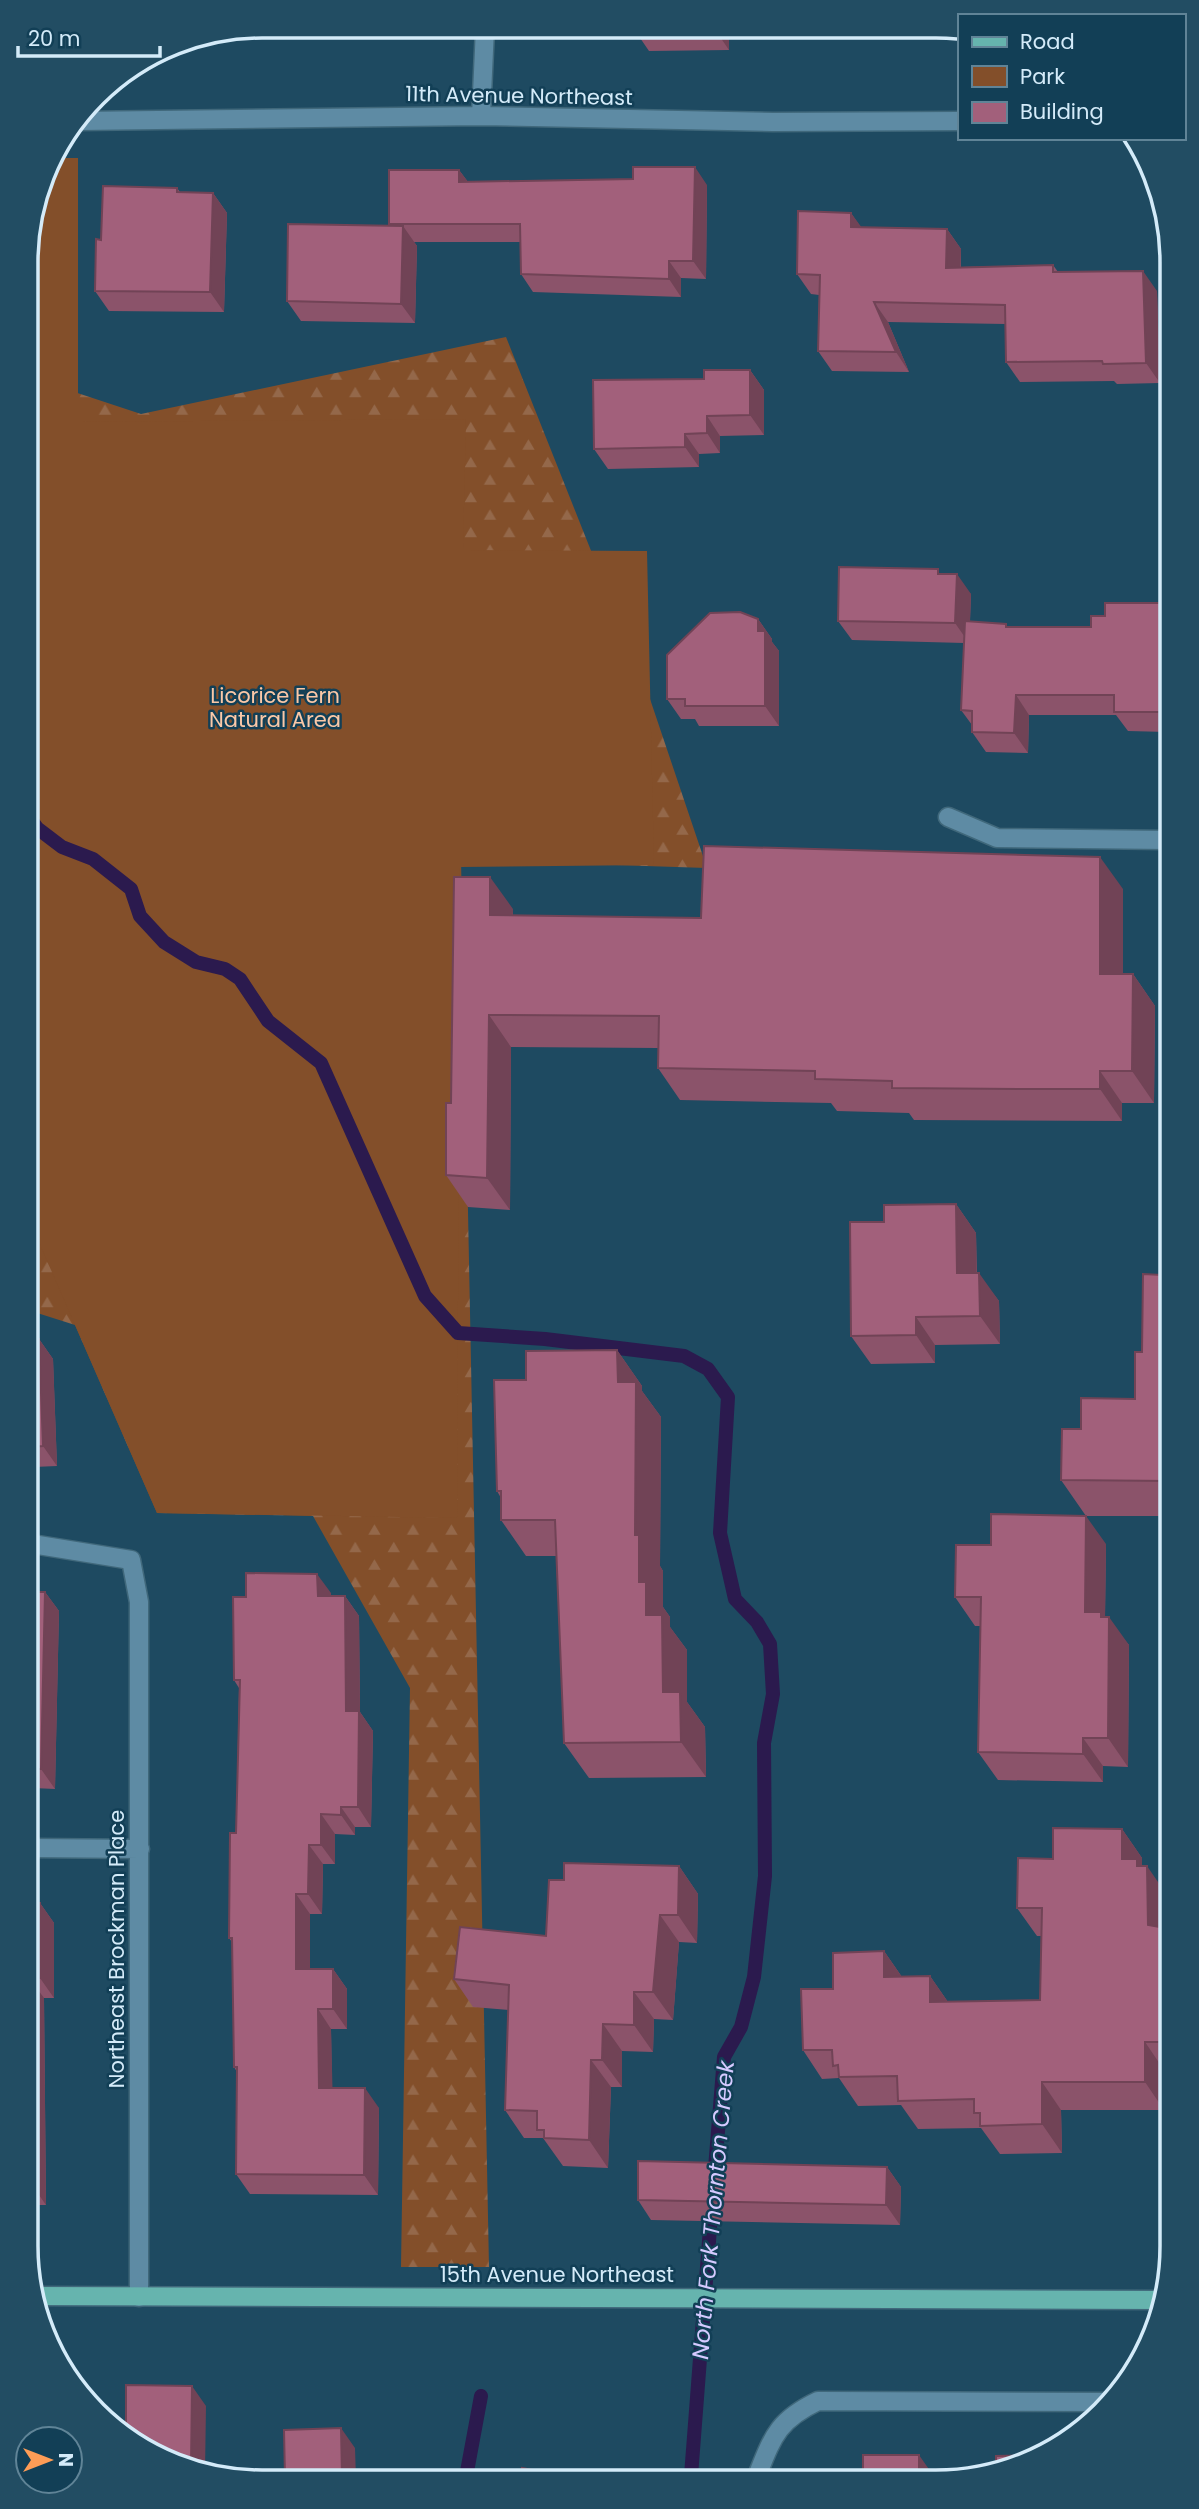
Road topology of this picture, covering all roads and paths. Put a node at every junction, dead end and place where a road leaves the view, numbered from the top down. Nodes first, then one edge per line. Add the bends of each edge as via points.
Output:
1 (485, 39) edge
2 (481, 116) junction
3 (89, 121) edge
4 (958, 121) edge
5 (948, 817) dead end
6 (1160, 840) edge
7 (38, 1545) edge
8 (38, 1848) edge
9 (140, 1849) junction
10 (45, 2296) edge
11 (139, 2297) junction
12 (1154, 2300) edge
13 (1098, 2402) edge
14 (759, 2470) edge

1 - 2 street
2 - 3 street, 11th Avenue Northeast
2 - 4 street, 11th Avenue Northeast
5 - 6 street via 997,838
7 - 9 street, Northeast Brockman Place via 131,1560 139,1602
8 - 9 street
9 - 11 street, Northeast Brockman Place
10 - 11 main road, 15th Avenue Northeast
11 - 12 main road, 15th Avenue Northeast
13 - 14 street via 818,2400 791,2413 771,2439

